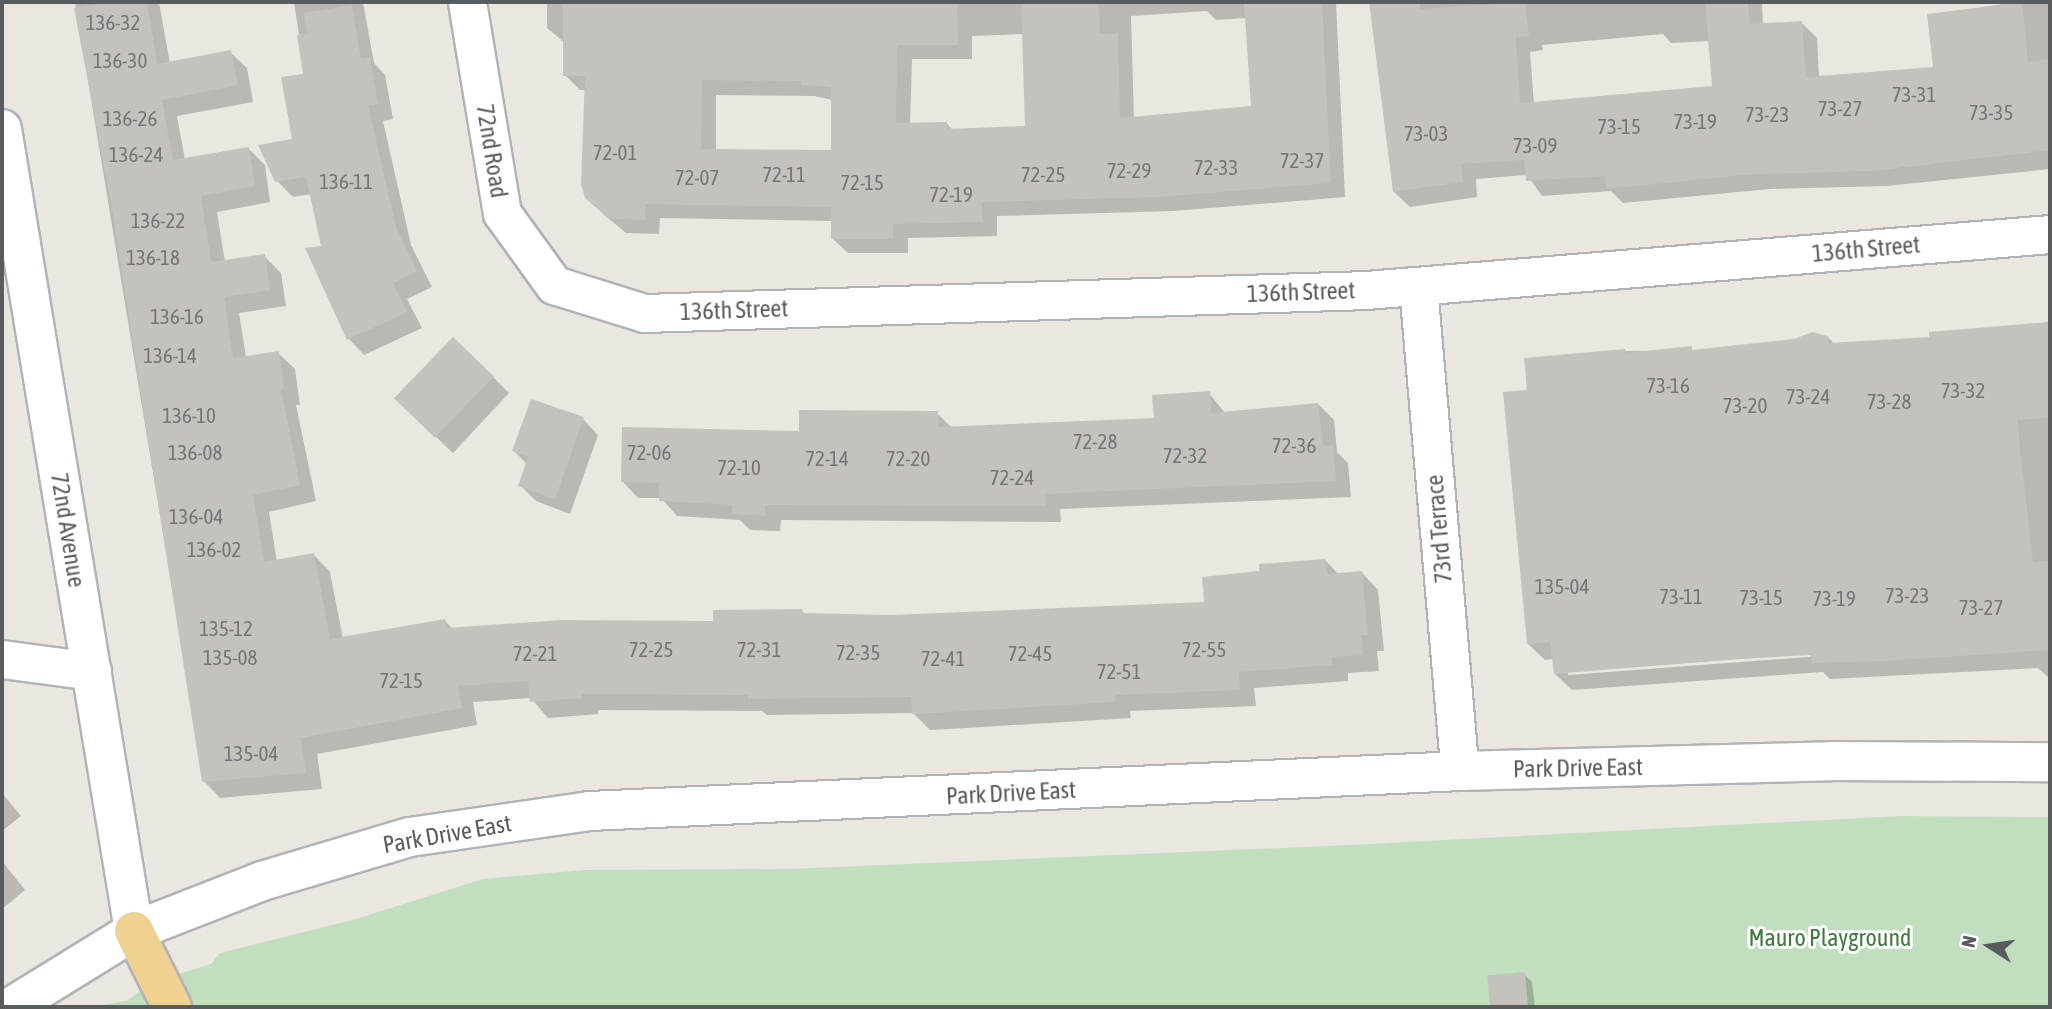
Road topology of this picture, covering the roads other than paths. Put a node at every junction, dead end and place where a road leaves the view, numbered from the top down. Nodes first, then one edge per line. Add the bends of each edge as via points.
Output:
1 (467, 2) edge
2 (2, 129) edge
3 (2050, 234) edge
4 (554, 285) joint
5 (1418, 286) junction
6 (2, 659) edge
7 (92, 671) junction
8 (2050, 762) edge
9 (1460, 771) junction
10 (134, 931) junction
11 (11, 1007) edge
12 (172, 1007) edge

1 - 4 street, 72nd Road via 502,213
2 - 7 street, 72nd Avenue
3 - 5 street, 136th Street
4 - 5 street, 136th Street via 644,313
5 - 9 street, 73rd Terrace
6 - 7 street
7 - 10 street, 72nd Avenue
8 - 9 street, Park Drive East via 1831,761
9 - 10 street, Park Drive East via 590,811 410,837 261,881
10 - 11 street, Park Drive East
10 - 12 highway

